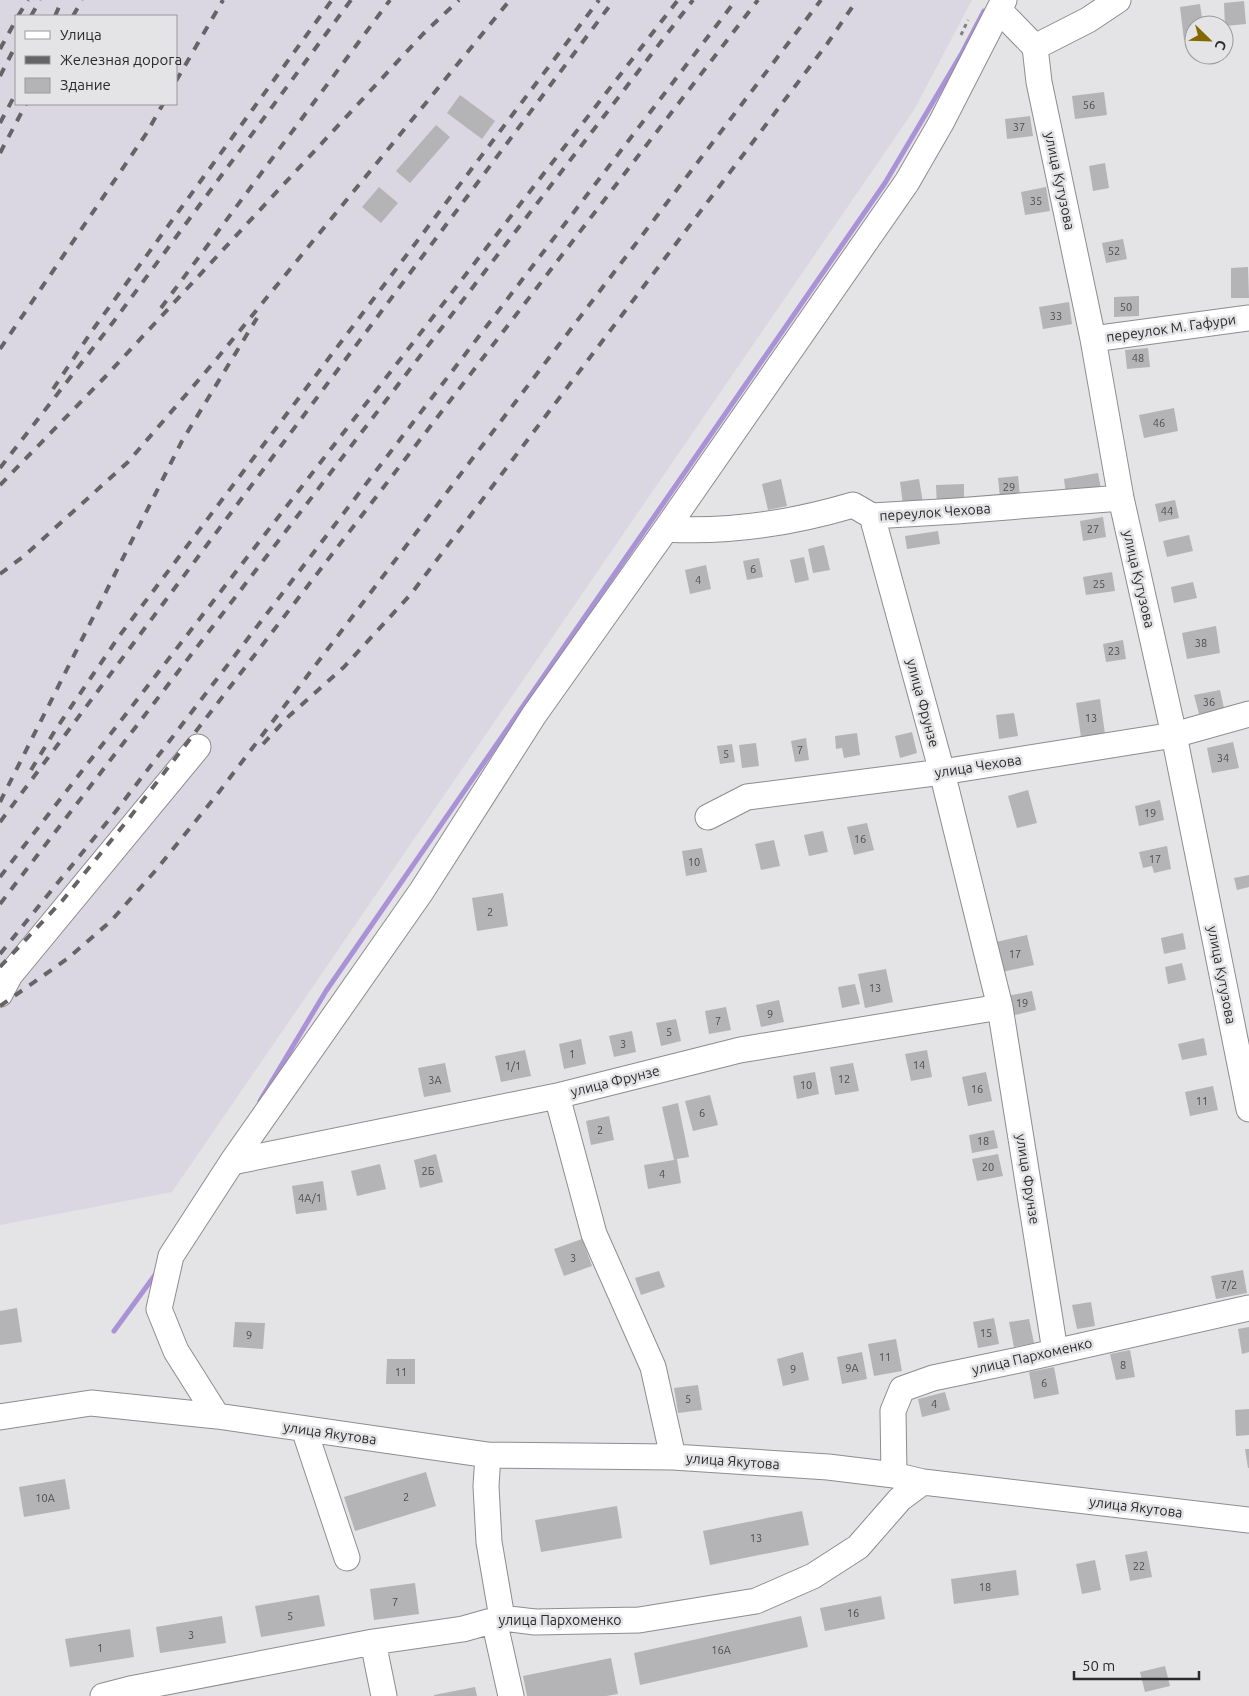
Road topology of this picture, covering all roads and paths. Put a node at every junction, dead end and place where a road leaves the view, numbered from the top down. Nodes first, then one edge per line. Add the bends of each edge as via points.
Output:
1 (1118, 0) edge
2 (1002, 5) edge
3 (1035, 47) junction
4 (1249, 318) edge
5 (1094, 339) junction
6 (1120, 498) junction
7 (872, 516) junction
8 (666, 529) junction
9 (1249, 714) edge
10 (1174, 735) junction
11 (198, 748) dead end
12 (942, 772) junction
13 (708, 816) dead end
14 (0, 994) edge
15 (1000, 1007) junction
16 (557, 1096) junction
17 (1249, 1109) edge
18 (232, 1162) junction
19 (1249, 1308) edge
20 (1055, 1351) junction
21 (217, 1416) junction
22 (0, 1417) edge
23 (304, 1429) junction
24 (488, 1455) junction
25 (674, 1457) junction
26 (894, 1475) junction
27 (923, 1482) junction
28 (1249, 1520) edge
29 (347, 1558) dead end
30 (498, 1619) junction
31 (373, 1642) junction
32 (103, 1696) edge
33 (384, 1696) edge
34 (511, 1696) edge

1 - 3 street via 1088,20
2 - 3 street
2 - 8 street via 942,123 907,182
3 - 5 street, улица Кутузова via 1039,82
4 - 5 street, переулок М. Гафури
5 - 6 street, улица Кутузова
6 - 7 street, переулок Чехова
6 - 10 street, улица Кутузова
7 - 8 street, переулок Чехова via 853,505 813,517 726,530
7 - 12 street, улица Фрунзе
8 - 18 street via 534,715 421,892
9 - 10 street, улица Чехова
10 - 12 street, улица Чехова
10 - 17 street, улица Кутузова
11 - 14 street via 10,976
12 - 13 street, улица Чехова via 747,797
12 - 15 street, улица Фрунзе
15 - 16 street, улица Фрунзе via 740,1050
15 - 20 street, улица Фрунзе
16 - 18 street, улица Фрунзе
16 - 25 street via 594,1234 654,1366
18 - 21 street via 170,1256 159,1309 176,1351
19 - 20 street, улица Пархоменко
20 - 26 street, улица Пархоменко via 933,1378 902,1389 893,1411
21 - 22 street, улица Якутова via 91,1403
21 - 23 street, улица Якутова
23 - 24 street, улица Якутова
23 - 29 street
24 - 25 street, улица Якутова
24 - 30 street via 489,1542
25 - 26 street, улица Якутова via 828,1467
26 - 27 street, улица Якутова
27 - 28 street, улица Якутова
27 - 30 street, улица Пархоменко via 900,1499 858,1547 812,1576 756,1601 639,1620 535,1622
30 - 31 street, улица Пархоменко via 463,1629
30 - 34 street
31 - 32 street, улица Пархоменко
31 - 33 street

